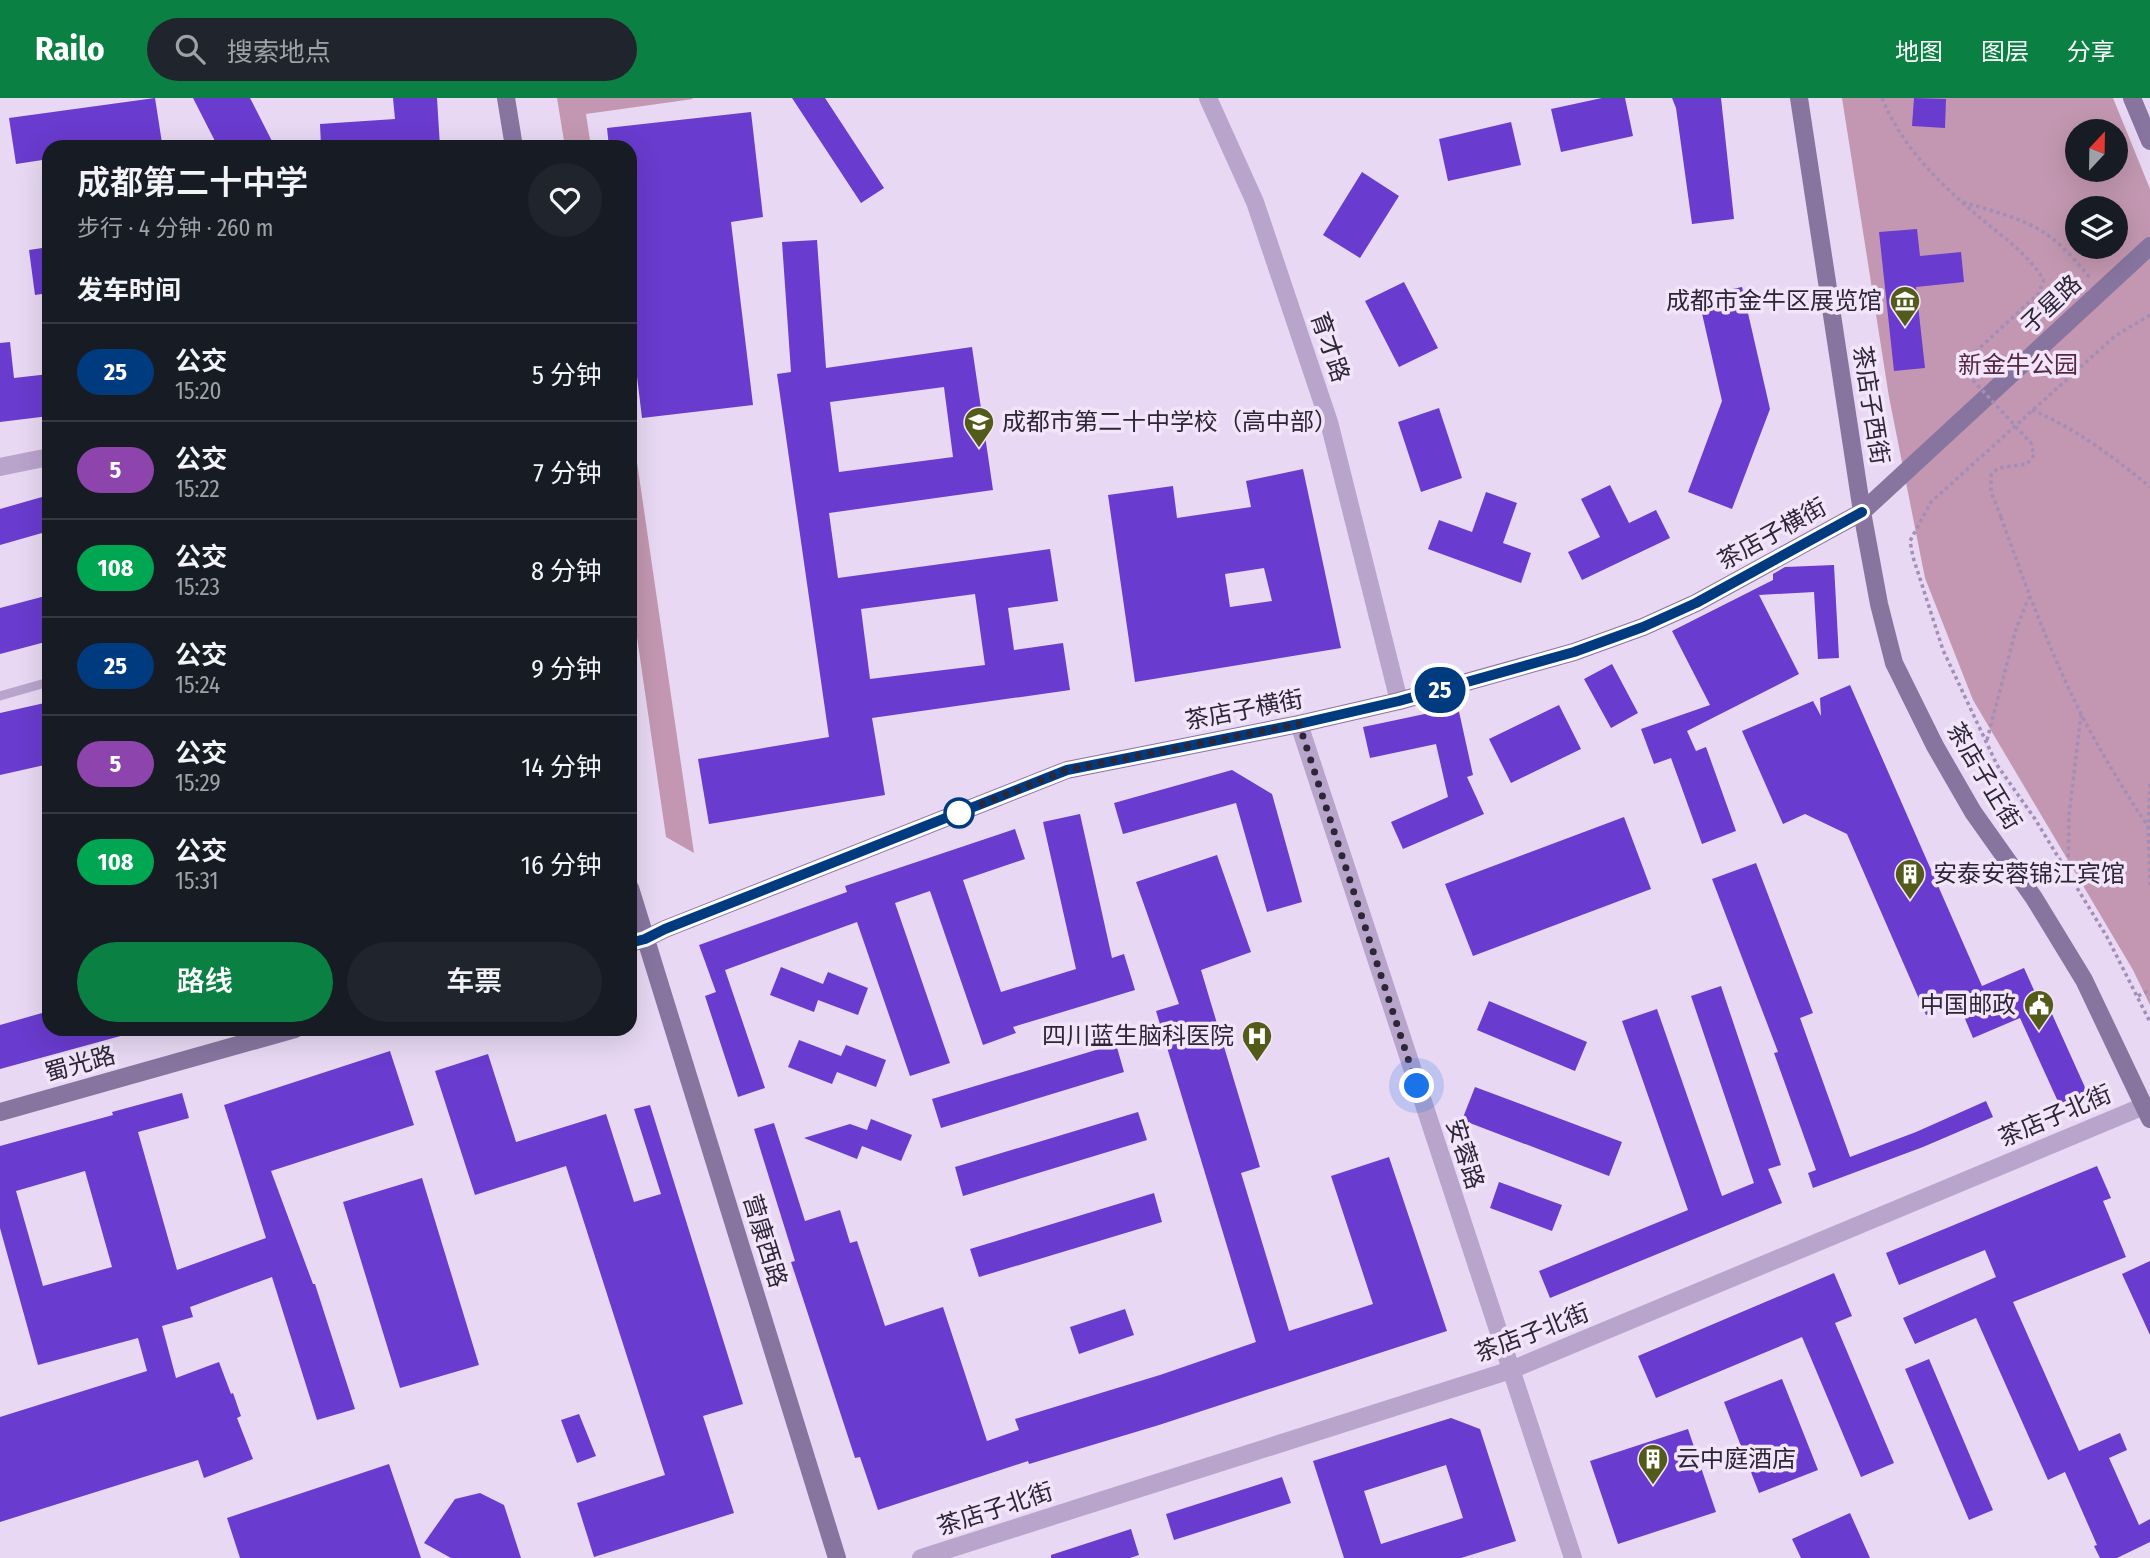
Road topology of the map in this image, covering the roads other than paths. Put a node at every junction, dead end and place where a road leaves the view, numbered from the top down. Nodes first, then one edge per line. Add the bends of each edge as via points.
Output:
1 (506, 98) edge
2 (1208, 98) edge
3 (1799, 98) edge
4 (2132, 98) edge
5 (2148, 133) edge
6 (513, 140) edge
7 (2150, 246) edge
8 (42, 458) edge
9 (0, 467) edge
10 (1862, 512) junction
11 (42, 684) edge
12 (0, 696) edge
13 (1399, 701) junction
14 (1299, 724) junction
15 (637, 941) edge
16 (270, 1036) edge
17 (0, 1112) edge
18 (2147, 1113) edge
19 (1511, 1370) junction
20 (837, 1558) edge
21 (920, 1558) edge
22 (1573, 1558) edge

1 - 6 street
2 - 13 street, 育才路 via 1255,202 1329,422
3 - 10 street, 茶店子西街
4 - 5 street
7 - 10 street, 子星路
8 - 9 street
10 - 13 street, 茶店子横街 via 1643,627 1574,652
10 - 18 street, 茶店子正街 via 1894,663 1973,812 2084,980
11 - 12 lane
13 - 14 street, 茶店子横街
14 - 15 street, 茶店子横街 via 1067,770
14 - 19 street, 安蓉路
15 - 20 street, 营康西路
16 - 17 street, 蜀光路
18 - 19 street, 茶店子北街
19 - 21 street, 茶店子北街
19 - 22 street, 安蓉路

